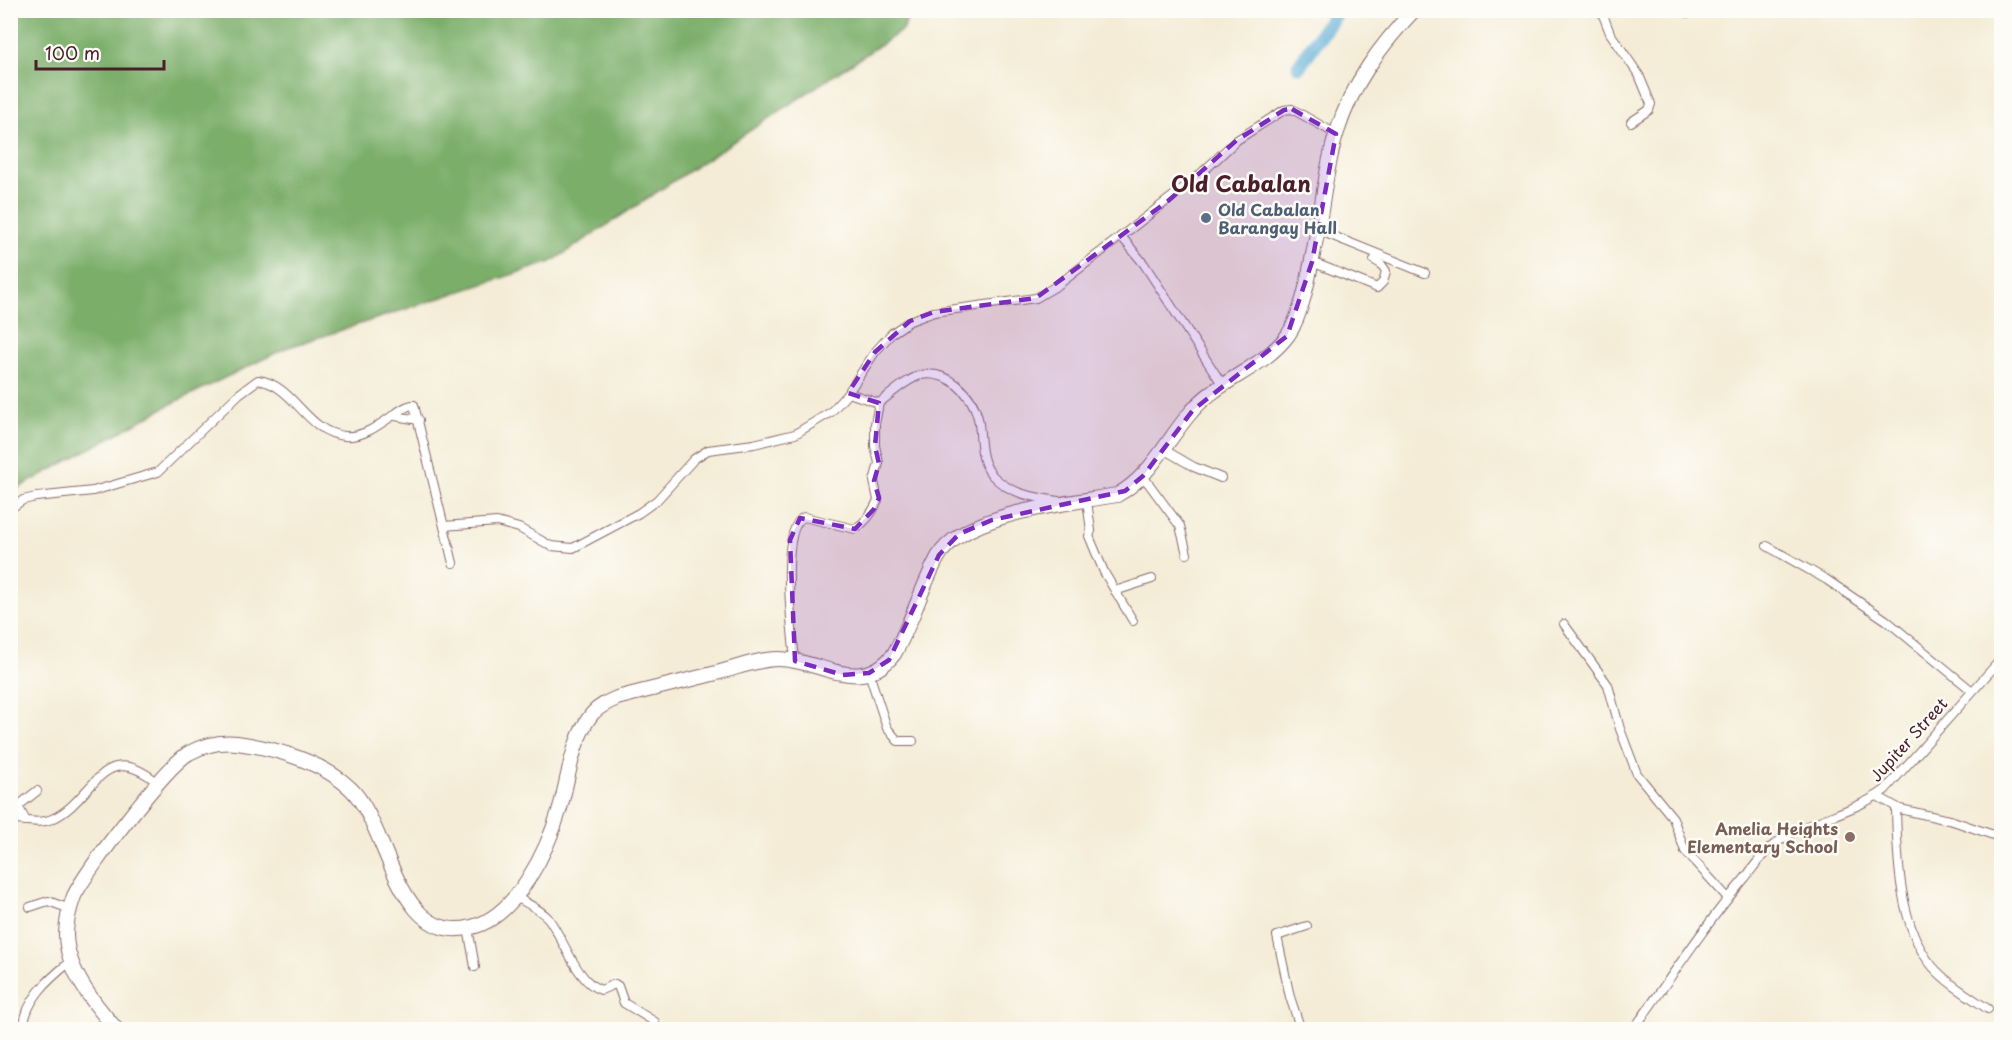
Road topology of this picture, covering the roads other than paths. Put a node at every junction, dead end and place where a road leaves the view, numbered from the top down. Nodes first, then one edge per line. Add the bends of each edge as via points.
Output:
1 (1414, 10) edge
2 (1601, 10) edge
3 (1631, 122) dead end
4 (1336, 134) junction
5 (1318, 230) junction
6 (1122, 236) junction
7 (1374, 260) dead end
8 (1312, 262) junction
9 (1425, 273) dead end
10 (1222, 384) junction
11 (848, 393) junction
12 (879, 403) junction
13 (395, 416) junction
14 (419, 420) junction
15 (1163, 449) junction
16 (1143, 476) junction
17 (1221, 478) dead end
18 (1087, 501) junction
19 (1071, 504) junction
20 (10, 509) edge
21 (444, 526) junction
22 (1767, 546) dead end
23 (1187, 554) dead end
24 (453, 563) dead end
25 (1152, 579) dead end
26 (1115, 591) junction
27 (1133, 621) dead end
28 (1564, 624) dead end
29 (2001, 658) edge
30 (795, 661) junction
31 (869, 673) junction
32 (1971, 690) junction
33 (913, 741) dead end
34 (158, 783) junction
35 (37, 791) dead end
36 (1877, 796) junction
37 (1896, 807) junction
38 (10, 820) edge
39 (26, 821) junction
40 (2001, 838) edge
41 (516, 897) junction
42 (1728, 898) junction
43 (30, 907) dead end
44 (70, 909) junction
45 (1307, 926) dead end
46 (468, 928) junction
47 (70, 962) junction
48 (475, 968) dead end
49 (1988, 1009) dead end
50 (655, 1022) dead end
51 (24, 1029) edge
52 (117, 1029) edge
53 (1301, 1029) edge
54 (1633, 1029) edge

1 - 4 highway via 1369,65
2 - 3 street via 1610,33 1639,75 1650,104 1649,110
4 - 5 highway
4 - 6 street via 1292,109 1284,110 1237,140 1194,180
5 - 8 highway
5 - 9 street
6 - 10 street
6 - 11 street via 1036,298 934,312 910,321 875,352
7 - 8 street via 1386,271 1377,288
8 - 10 highway via 1287,336 1274,350
10 - 15 highway via 1193,410
11 - 12 street
11 - 21 street via 831,412 795,434 708,450 694,459 657,500 573,548 551,546 519,528 497,522
12 - 19 street via 921,375 950,379 968,396 978,416 982,453 991,474 1021,494
12 - 30 street via 875,446 879,463 874,481 878,500 874,509 855,529 804,517 795,526 788,564
13 - 14 street
13 - 14 street via 411,404 416,407
13 - 20 street via 359,435 329,433 276,386 258,380 158,472 93,491 23,500
14 - 21 street
15 - 16 highway
15 - 17 street
16 - 18 highway via 1117,495
16 - 23 street via 1180,526
18 - 19 highway
18 - 26 street via 1089,536
19 - 31 highway via 992,520 959,534 939,555 894,654
21 - 24 street
22 - 32 street via 1886,620
25 - 26 street
26 - 27 street
28 - 42 street via 1608,685 1637,774 1673,818 1685,851
29 - 32 street, Jupiter Street
30 - 31 highway via 843,675
30 - 41 highway via 764,661 617,698 594,712 576,748 559,811 529,878
31 - 33 street via 886,728 898,741
32 - 36 street, Jupiter Street
34 - 39 street via 137,767 118,767 103,774 57,816 43,822
34 - 44 highway via 95,863
34 - 46 highway via 187,754 224,742 270,751 323,769 353,791 361,802 396,878 424,918 455,929
35 - 39 street via 18,806
36 - 37 street
36 - 42 street, Jupiter Street via 1791,832 1772,846
37 - 40 street
37 - 49 street via 1901,887 1917,944 1945,980
38 - 39 street
41 - 46 highway via 506,909
41 - 50 street via 549,920 594,987 602,990 615,984 624,1002
42 - 54 street, Jupiter Street
43 - 44 street via 48,901
44 - 47 highway via 66,933
45 - 53 street via 1277,936
46 - 48 street
47 - 51 street via 39,991
47 - 52 highway

